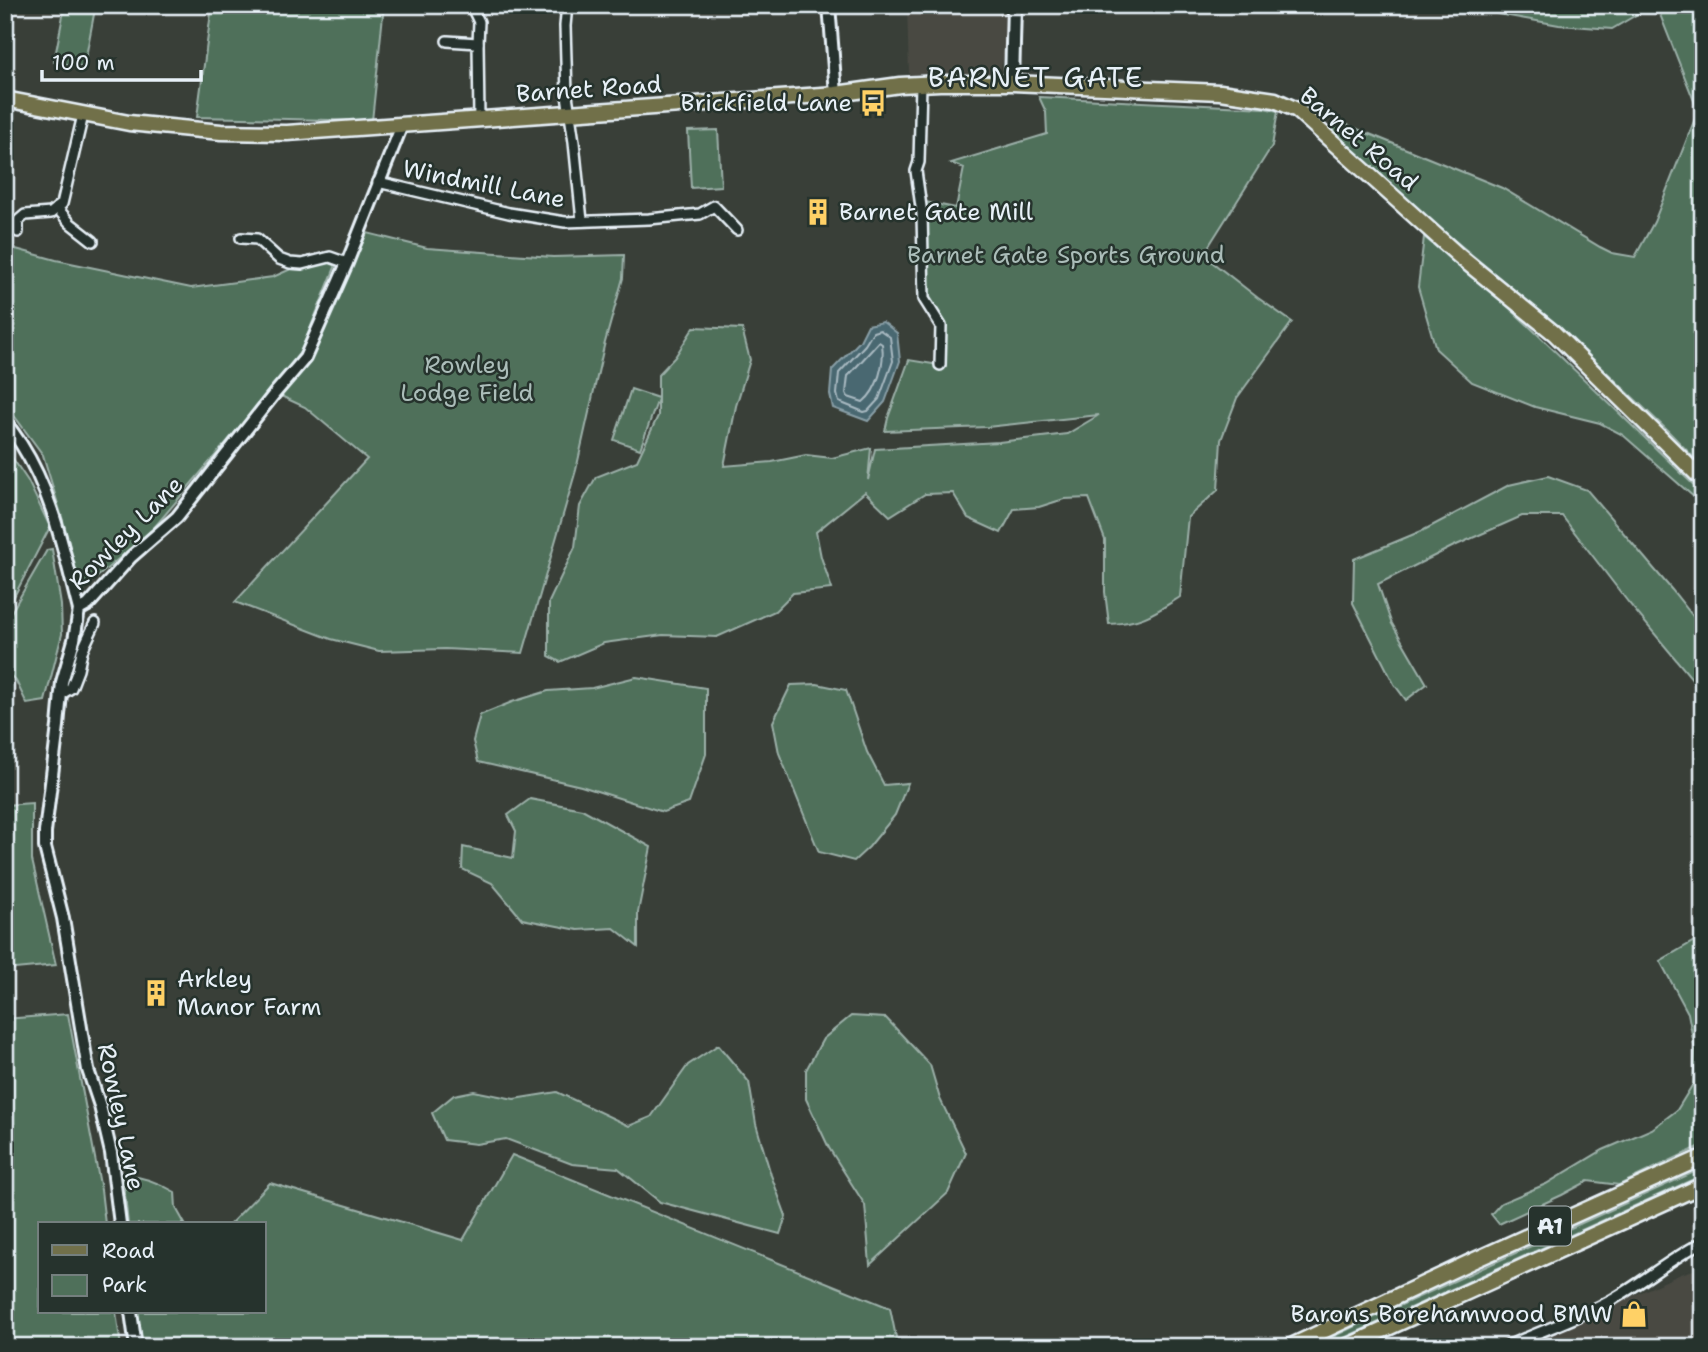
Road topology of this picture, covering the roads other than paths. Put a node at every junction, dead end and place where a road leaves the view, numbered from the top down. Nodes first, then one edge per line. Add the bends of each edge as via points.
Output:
1 (471, 5) edge
2 (567, 5) edge
3 (829, 5) edge
4 (1014, 5) edge
5 (447, 41) dead end
6 (478, 43) junction
7 (1012, 83) junction
8 (921, 84) junction
9 (836, 94) junction
10 (5, 99) edge
11 (570, 114) junction
12 (83, 115) junction
13 (479, 120) junction
14 (402, 125) junction
15 (378, 182) junction
16 (57, 208) junction
17 (582, 221) junction
18 (737, 230) dead end
19 (18, 232) dead end
20 (241, 238) dead end
21 (93, 241) dead end
22 (348, 262) junction
23 (940, 365) dead end
24 (5, 422) edge
25 (1703, 481) edge
26 (79, 610) junction
27 (95, 623) dead end
28 (60, 695) junction
29 (1703, 1157) edge
30 (1703, 1185) edge
31 (120, 1222) edge
32 (1703, 1242) edge
33 (131, 1314) edge
34 (136, 1347) edge
35 (1289, 1347) edge
36 (1346, 1347) edge
37 (1505, 1347) edge

1 - 6 street via 479,22
2 - 11 street, Windmill Lane
3 - 9 street
4 - 7 main road
5 - 6 street
6 - 13 street
7 - 8 main road, Barnet Road
7 - 25 main road, Barnet Road via 1220,92 1275,100 1297,110 1459,256 1554,333
8 - 9 main road, Barnet Road
8 - 23 street via 916,171 924,299 942,326
9 - 11 main road, Barnet Road
10 - 12 main road, Barnet Road
11 - 13 main road, Barnet Road
11 - 17 street, Windmill Lane
12 - 14 main road, Barnet Road via 221,131 287,133
12 - 16 street via 62,204
13 - 14 main road, Barnet Road
14 - 15 street, Rowley Lane
15 - 17 street, Windmill Lane via 509,213
15 - 22 street, Rowley Lane
16 - 19 street via 51,213 25,215 18,221
16 - 21 street
17 - 18 street, Windmill Lane via 700,214 713,206
20 - 22 street via 257,239 290,263 330,257
22 - 26 street, Rowley Lane via 306,358 177,517
24 - 26 street via 45,491
26 - 28 street, Rowley Lane
27 - 28 street via 71,688
28 - 31 street, Rowley Lane via 46,848 63,918 88,1070 111,1153
29 - 35 main road, A1
30 - 36 main road, A1
32 - 37 street via 1599,1307
33 - 34 street

